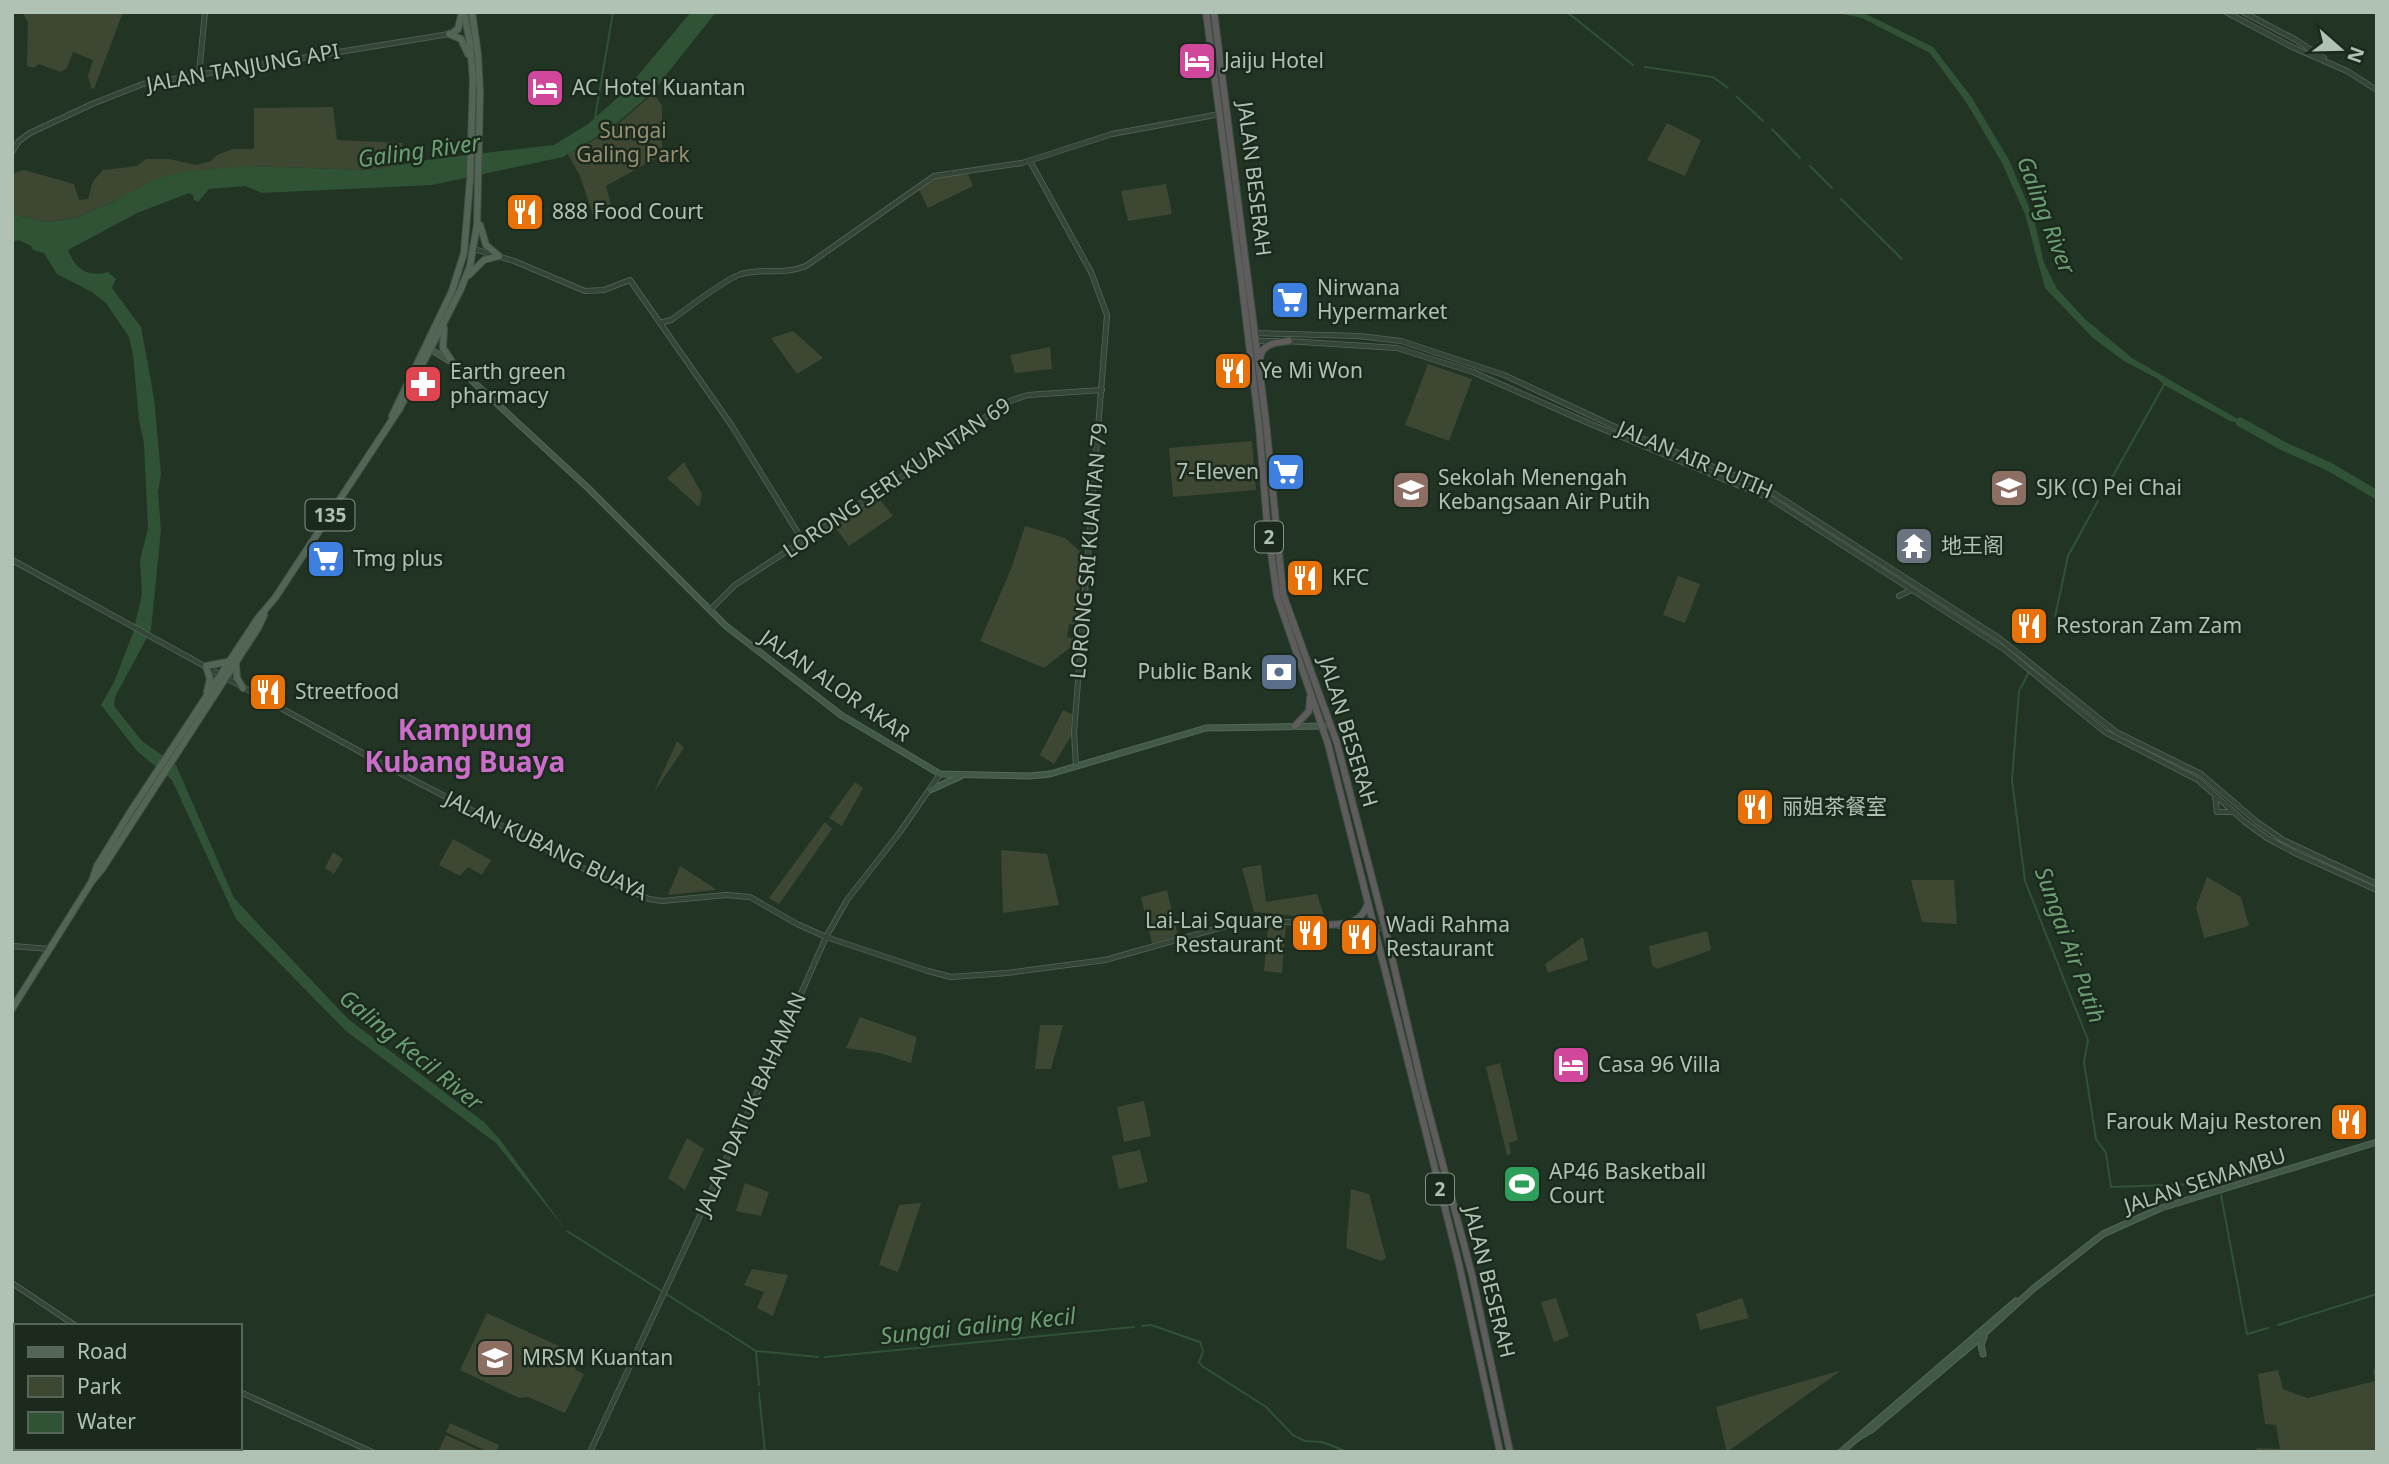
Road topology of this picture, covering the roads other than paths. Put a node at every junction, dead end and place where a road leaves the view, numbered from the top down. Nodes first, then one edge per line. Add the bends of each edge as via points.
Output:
1 (205, 12) edge
2 (463, 12) edge
3 (472, 12) edge
4 (1206, 12) edge
5 (1214, 12) edge
6 (2226, 12) edge
7 (2243, 12) edge
8 (449, 34) junction
9 (2326, 60) junction
10 (472, 63) junction
11 (199, 74) junction
12 (2377, 90) edge
13 (1228, 113) junction
14 (1219, 114) junction
15 (475, 143) junction
16 (12, 152) edge
17 (1031, 161) junction
18 (474, 180) junction
19 (477, 209) junction
20 (468, 220) junction
21 (474, 249) junction
22 (499, 256) junction
23 (464, 281) junction
24 (450, 310) junction
25 (660, 323) junction
26 (1252, 337) junction
27 (1289, 341) junction
28 (428, 348) junction
29 (453, 363) junction
30 (1259, 370) junction
31 (1102, 390) junction
32 (803, 541) junction
33 (12, 560) edge
34 (1888, 566) junction
35 (1889, 574) junction
36 (1912, 589) junction
37 (1899, 596) dead end
38 (709, 610) junction
39 (233, 662) junction
40 (206, 666) junction
41 (223, 676) junction
42 (243, 688) junction
43 (1309, 691) junction
44 (205, 697) junction
45 (1296, 726) junction
46 (1322, 726) junction
47 (1332, 726) junction
48 (169, 758) junction
49 (1076, 765) junction
50 (940, 774) junction
51 (964, 775) junction
52 (930, 790) junction
53 (2215, 795) junction
54 (2234, 812) junction
55 (2377, 884) edge
56 (2377, 890) edge
57 (1368, 902) junction
58 (1321, 925) junction
59 (1375, 928) junction
60 (1385, 928) junction
61 (826, 937) junction
62 (12, 946) edge
63 (50, 949) junction
64 (12, 1009) edge
65 (2377, 1142) edge
66 (12, 1283) edge
67 (2022, 1299) junction
68 (73, 1324) edge
69 (1990, 1328) junction
70 (1971, 1343) junction
71 (1958, 1356) junction
72 (242, 1393) edge
73 (1859, 1437) junction
74 (372, 1452) edge
75 (590, 1452) edge
76 (1500, 1452) edge
77 (1510, 1452) edge
78 (1841, 1452) edge

1 - 11 street
2 - 8 main road via 458,29
2 - 10 main road, 135
3 - 15 main road, 135 via 478,55
4 - 14 highway, JALAN BESERAH / 2
5 - 13 highway, JALAN BESERAH / 2
6 - 9 street
7 - 9 street
8 - 10 main road via 464,43
8 - 11 street, JALAN TANJUNG API
9 - 12 street
10 - 15 main road, 135
11 - 16 street, JALAN TANJUNG API via 143,84 108,97 30,133
13 - 14 street
13 - 26 highway, JALAN BESERAH / 2
14 - 17 street via 1112,134
14 - 26 highway, JALAN BESERAH / 2
15 - 18 main road, 135
17 - 25 street via 934,176 806,266 737,276
17 - 31 street, LORONG SRI KUANTAN 79 via 1098,286 1107,316
18 - 19 main road, 135
18 - 20 main road, 135
19 - 21 main road, 135
19 - 22 main road via 483,241
20 - 21 main road via 469,243
20 - 28 main road, 135 via 456,282
21 - 22 street
21 - 23 main road, 135
22 - 23 main road via 481,262
22 - 25 street via 586,291 630,280
23 - 24 main road, 135
24 - 28 main road, 135
24 - 29 main road via 442,341
25 - 32 street via 732,426
26 - 27 street, JALAN AIR PUTIH
26 - 30 highway, JALAN BESERAH / 2
26 - 34 street, JALAN AIR PUTIH via 1397,340 1479,365 1626,432 1764,487
26 - 43 highway, JALAN BESERAH / 2 via 1273,576
27 - 30 highway via 1262,350
27 - 35 street, JALAN AIR PUTIH via 1397,348 1499,382 1771,499
28 - 29 main road, JALAN ALOR AKAR
28 - 39 main road, 135 via 390,421
29 - 38 main road, JALAN ALOR AKAR via 587,487
30 - 47 highway, JALAN BESERAH / 2 via 1283,594
31 - 32 street, LORONG SERI KUANTAN 69 via 1028,395 1007,402
31 - 49 street, LORONG SRI KUANTAN 79 via 1074,732
32 - 38 street, LORONG SERI KUANTAN 69 via 735,585
33 - 40 street, JALAN KUBANG BUAYA
34 - 35 street
34 - 55 street, JALAN AIR PUTIH via 1999,638 2116,732 2201,774 2283,840
35 - 36 street, JALAN AIR PUTIH
36 - 37 street
36 - 53 street, JALAN AIR PUTIH via 2004,649 2105,732 2191,776
38 - 50 main road, JALAN ALOR AKAR via 841,715
39 - 40 main road
39 - 41 main road, 135
39 - 42 main road
40 - 41 street, JALAN KUBANG BUAYA
40 - 44 main road via 210,679
41 - 42 street, JALAN KUBANG BUAYA
41 - 44 main road, 135
41 - 48 main road, 135
42 - 61 street, JALAN KUBANG BUAYA via 636,894 662,901 742,895
43 - 45 highway via 1309,711
43 - 46 highway, JALAN BESERAH / 2
44 - 48 main road, 135
45 - 46 main road, JALAN ALOR AKAR
45 - 49 main road, JALAN ALOR AKAR via 1206,728
46 - 47 main road, JALAN ALOR AKAR
46 - 57 highway, JALAN BESERAH / 2
47 - 60 highway, JALAN BESERAH / 2
48 - 63 main road, 135 via 106,851
49 - 51 main road, JALAN ALOR AKAR via 1030,776
50 - 51 main road, JALAN ALOR AKAR
50 - 52 street, JALAN DATUK BAHAMAN
51 - 52 main road
52 - 61 street, JALAN DATUK BAHAMAN via 847,900
53 - 54 street, JALAN AIR PUTIH
53 - 54 street via 2217,812
54 - 56 street, JALAN AIR PUTIH via 2274,841
57 - 58 highway via 1354,922
57 - 59 highway, JALAN BESERAH / 2
58 - 59 street, JALAN KUBANG BUAYA
58 - 61 street, JALAN KUBANG BUAYA via 1244,921 1105,960 951,977
59 - 60 street, JALAN KUBANG BUAYA
59 - 76 highway, JALAN BESERAH / 2 via 1459,1264
60 - 77 highway, JALAN BESERAH / 2 via 1472,1275
61 - 75 street, JALAN DATUK BAHAMAN
62 - 63 street
63 - 64 main road, 135
65 - 67 main road, JALAN SEMAMBU via 2127,1222 2081,1249
66 - 68 street
67 - 69 main road, JALAN SEMAMBU
67 - 70 main road, JALAN SEMAMBU
69 - 70 main road, JALAN SEMAMBU
69 - 71 main road via 1981,1342 1982,1354 1970,1351
70 - 71 main road, JALAN SEMAMBU
70 - 73 main road, JALAN SEMAMBU
71 - 73 main road, JALAN SEMAMBU
72 - 74 street
73 - 78 main road, JALAN SEMAMBU

